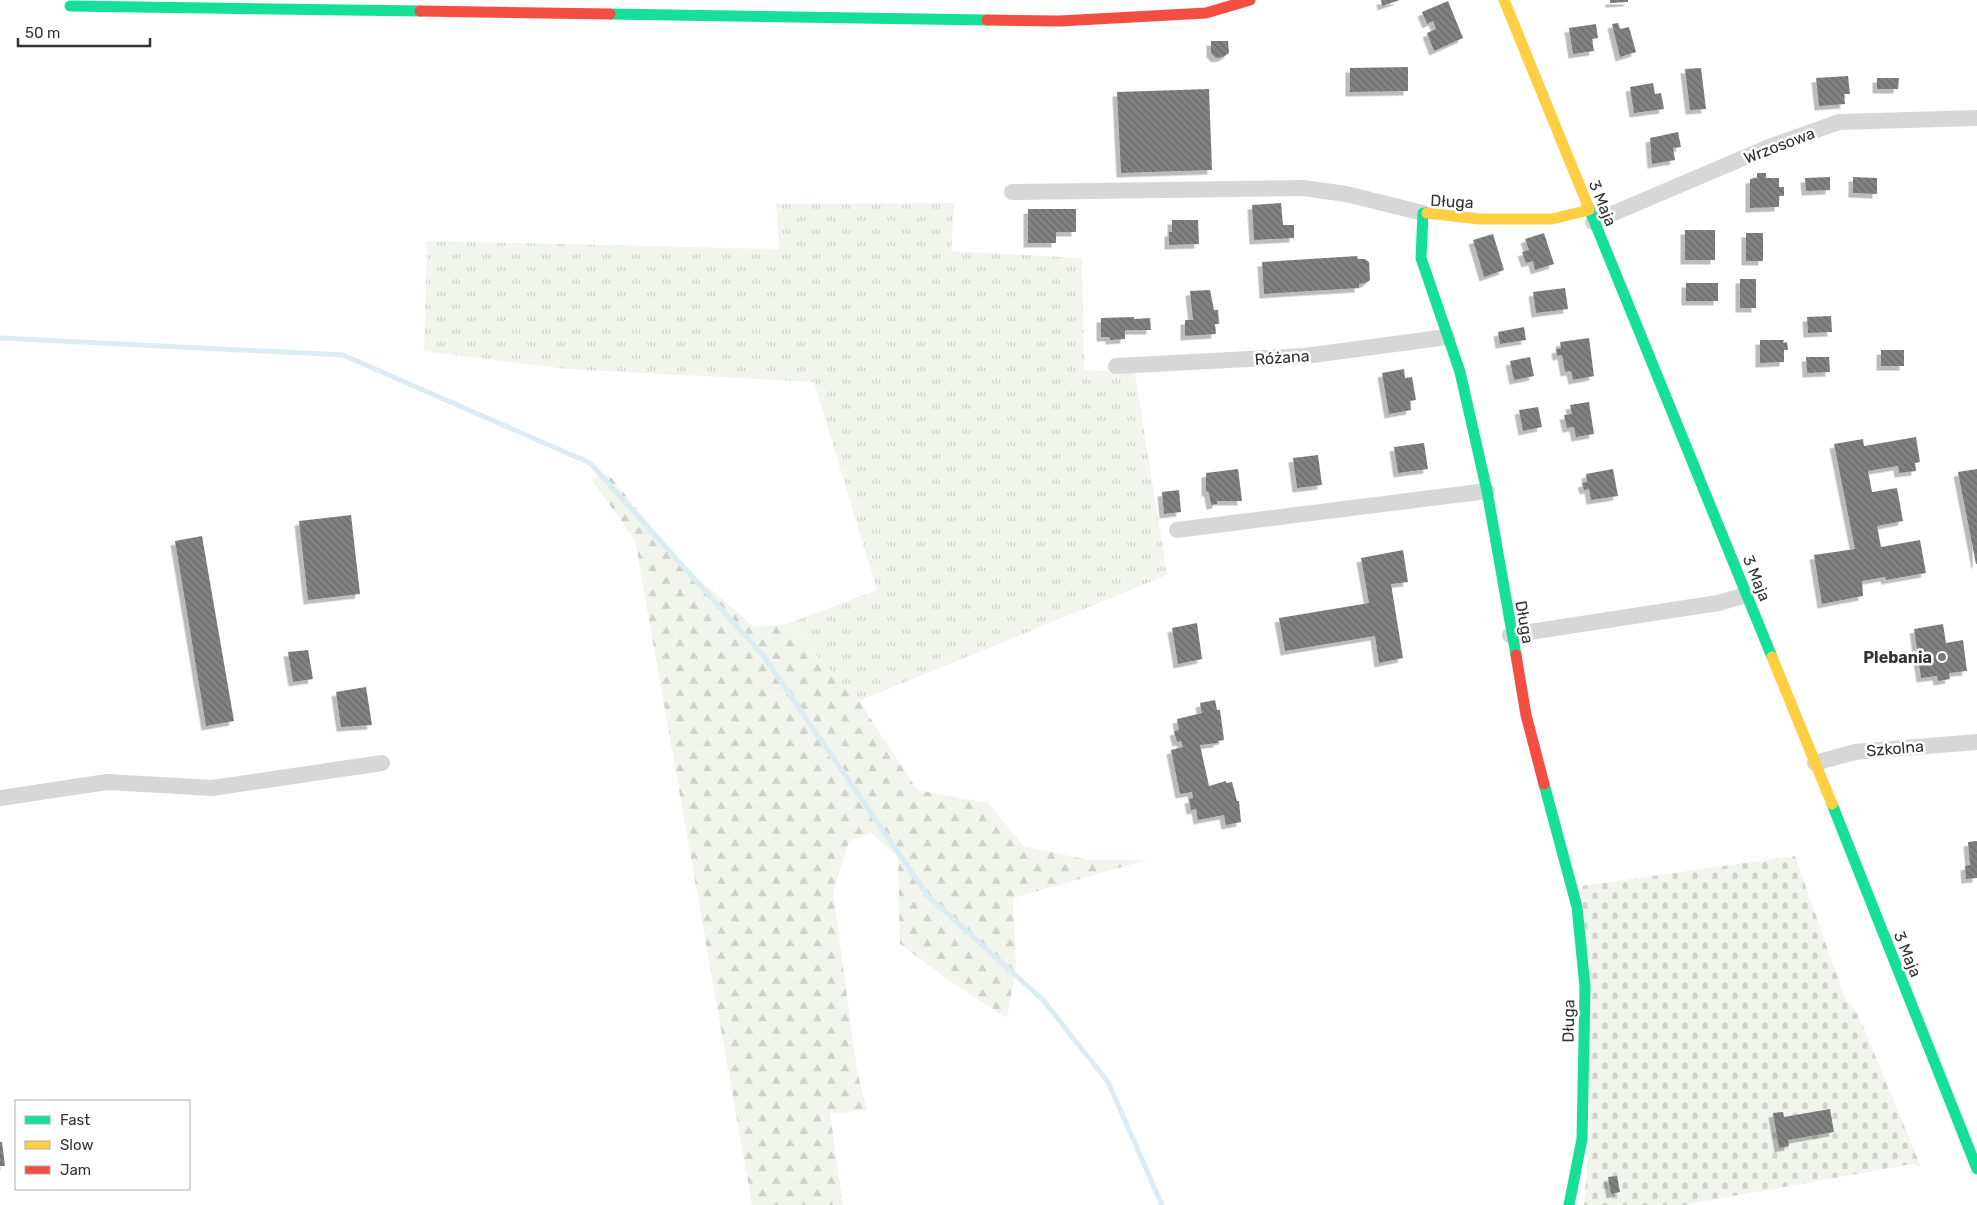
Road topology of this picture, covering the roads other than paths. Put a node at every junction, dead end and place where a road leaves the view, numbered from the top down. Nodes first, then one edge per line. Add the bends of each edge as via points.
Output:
1 (1250, 0) edge
2 (1504, 0) edge
3 (70, 6) dead end
4 (1977, 118) edge
5 (1012, 192) dead end
6 (1423, 214) junction
7 (1591, 216) junction
8 (1447, 337) junction
9 (1116, 366) dead end
10 (1487, 491) junction
11 (1177, 530) dead end
12 (1746, 595) junction
13 (1510, 635) junction
14 (1977, 742) edge
15 (382, 763) dead end
16 (1815, 763) junction
17 (0, 798) edge
18 (1977, 1169) edge
19 (1569, 1205) edge

1 - 3 street via 1206,13 1060,21
2 - 7 street, 3 Maja
4 - 7 street, Wrzosowa via 1839,122
5 - 6 street via 1303,188 1346,194
6 - 7 street, Długa via 1480,219
6 - 8 street, Długa via 1421,258
7 - 12 street, 3 Maja
8 - 9 street, Różana via 1305,356
8 - 10 street, Długa via 1460,372
10 - 11 street
10 - 13 street, Długa
12 - 13 street via 1718,603
12 - 16 street, 3 Maja
13 - 19 street, Długa via 1526,715 1577,907 1585,987 1582,1139
14 - 16 street, Szkolna via 1855,752
15 - 17 street via 212,788 107,782
16 - 18 street, 3 Maja

